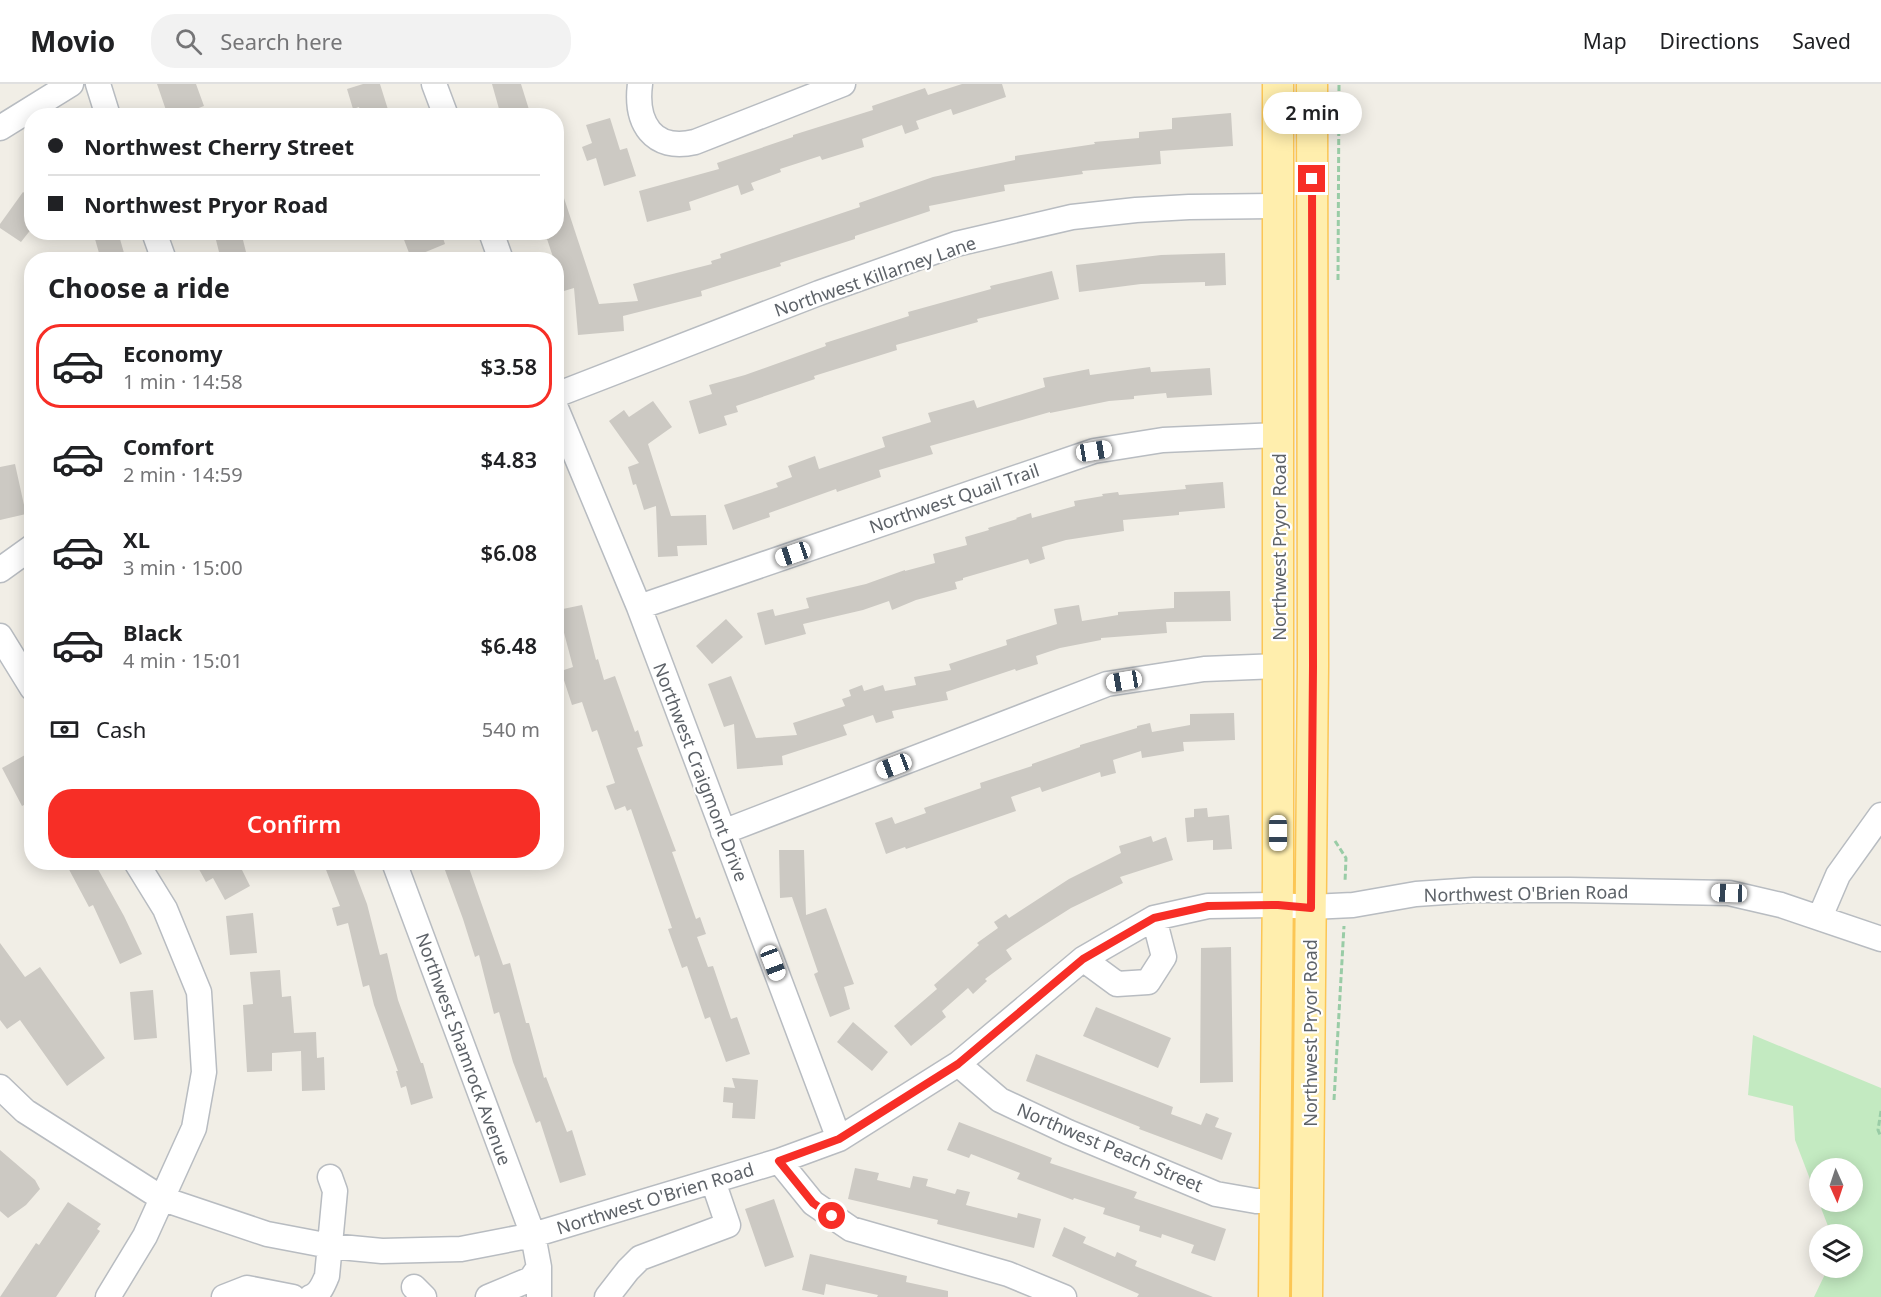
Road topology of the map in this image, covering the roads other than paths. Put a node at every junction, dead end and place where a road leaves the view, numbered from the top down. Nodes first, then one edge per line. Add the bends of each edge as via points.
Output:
1 (71, 84) edge
2 (98, 84) edge
3 (434, 84) edge
4 (640, 84) edge
5 (843, 84) edge
6 (1278, 84) edge
7 (1312, 84) edge
8 (32, 108) edge
9 (106, 108) edge
10 (443, 108) edge
11 (24, 113) edge
12 (0, 128) edge
13 (1278, 206) junction
14 (564, 392) edge
15 (564, 427) edge
16 (1279, 435) junction
17 (24, 553) edge
18 (0, 570) edge
19 (639, 607) junction
20 (0, 636) edge
21 (1278, 666) junction
22 (24, 675) edge
23 (1881, 815) edge
24 (723, 832) junction
25 (141, 870) edge
26 (397, 870) edge
27 (1278, 905) junction
28 (1311, 908) junction
29 (1821, 917) junction
30 (1154, 918) junction
31 (1881, 939) edge
32 (1083, 959) junction
33 (958, 1064) junction
34 (0, 1087) edge
35 (839, 1139) junction
36 (779, 1161) junction
37 (330, 1177) dead end
38 (713, 1181) junction
39 (163, 1199) junction
40 (1274, 1201) junction
41 (533, 1235) junction
42 (330, 1246) junction
43 (539, 1268) junction
44 (108, 1297) edge
45 (224, 1297) edge
46 (293, 1297) edge
47 (310, 1297) edge
48 (488, 1297) edge
49 (539, 1297) edge
50 (607, 1297) edge
51 (1064, 1297) edge
52 (1274, 1297) edge
53 (1307, 1297) edge

1 - 8 street
2 - 9 street
3 - 10 street
4 - 5 street via 640,115 649,132 680,146
6 - 13 main road, Northwest Pryor Road
7 - 28 main road, Northwest Pryor Road
11 - 12 street
13 - 14 street, Northwest Killarney Lane via 1189,207 1072,217 956,244
13 - 16 main road, Northwest Pryor Road
15 - 19 street, Northwest Craigmont Drive
16 - 19 street, Northwest Quail Trail via 1162,440 1094,451
16 - 21 main road, Northwest Pryor Road
17 - 18 street
19 - 24 street, Northwest Craigmont Drive
20 - 22 street
21 - 24 street via 1204,669 1107,684
21 - 27 main road, Northwest Pryor Road
23 - 29 street via 1838,875
24 - 35 street, Northwest Craigmont Drive
25 - 39 street via 165,909 199,992 203,1036 204,1072 195,1128
26 - 41 street, Northwest Shamrock Avenue
27 - 28 street, Northwest O'Brien Road
27 - 30 street, Northwest O'Brien Road via 1208,906
27 - 40 main road, Northwest Pryor Road
28 - 29 street, Northwest O'Brien Road via 1416,894 1570,890 1729,893
28 - 53 main road, Northwest Pryor Road
29 - 31 street, Northwest O'Brien Road
30 - 32 street, Northwest O'Brien Road
30 - 32 street via 1164,957 1148,982 1117,984
32 - 33 street, Northwest O'Brien Road
33 - 35 street, Northwest O'Brien Road
33 - 40 street, Northwest Peach Street via 1000,1100 1068,1132 1216,1194
34 - 39 street, Northwest O'Brien Road via 25,1111
35 - 36 street, Northwest O'Brien Road
36 - 38 street, Northwest O'Brien Road
36 - 51 street via 813,1203 851,1229 1008,1274
37 - 42 street via 335,1191
38 - 41 street, Northwest O'Brien Road
38 - 50 street via 728,1225 640,1258
39 - 42 street, Northwest O'Brien Road via 267,1234
39 - 44 street
40 - 52 main road, Northwest Pryor Road
41 - 42 street, Northwest O'Brien Road via 461,1249 382,1251
41 - 43 street, Northwest Shamrock Avenue
42 - 47 street via 327,1276 322,1288
43 - 48 street via 531,1279
43 - 49 street, Northwest Shamrock Avenue
45 - 46 street via 247,1288

